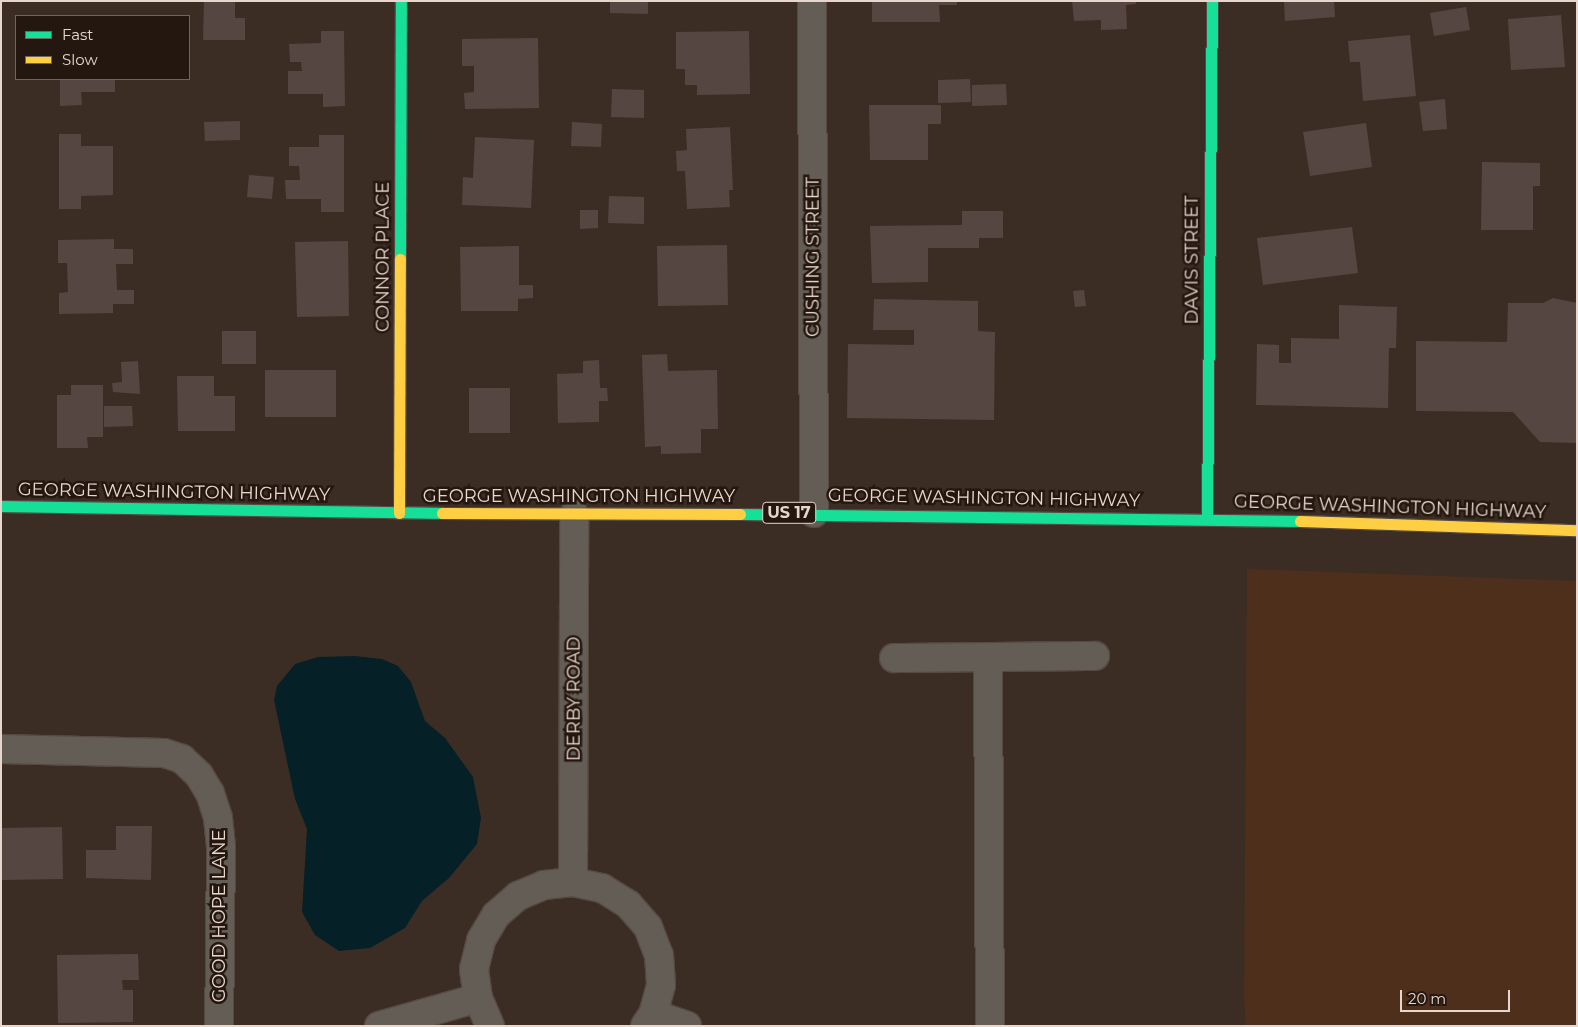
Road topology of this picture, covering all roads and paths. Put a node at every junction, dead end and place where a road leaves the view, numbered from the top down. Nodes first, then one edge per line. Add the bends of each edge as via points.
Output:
1 (401, 1) edge
2 (812, 1) edge
3 (1212, 1) edge
4 (1, 506) edge
5 (400, 513) junction
6 (814, 513) junction
7 (574, 515) junction
8 (1207, 518) junction
9 (1577, 530) edge
10 (1095, 656) dead end
11 (894, 658) dead end
12 (988, 659) junction
13 (1, 749) edge
14 (573, 882) junction
15 (478, 998) junction
16 (649, 1020) edge
17 (219, 1026) edge
18 (379, 1026) edge
19 (490, 1026) edge
20 (687, 1026) edge
21 (990, 1026) edge

1 - 5 main road, CONNOR PLACE
2 - 6 street, CUSHING STREET
3 - 8 main road, DAVIS STREET
4 - 5 main road, GEORGE WASHINGTON HIGHWAY / US 17
5 - 7 main road, GEORGE WASHINGTON HIGHWAY / US 17
6 - 7 main road, GEORGE WASHINGTON HIGHWAY / US 17
6 - 8 main road, GEORGE WASHINGTON HIGHWAY / US 17
7 - 14 street, DERBY ROAD
8 - 9 main road, GEORGE WASHINGTON HIGHWAY / US 17
10 - 12 street
11 - 12 street
12 - 21 street
13 - 17 street, GOOD HOPE LANE via 164,753 182,759 199,775 210,793 218,818
14 - 15 street via 544,885 518,896 496,915 481,940 474,969
14 - 16 street via 602,888 628,904 648,927 659,955 661,985
15 - 18 street
15 - 19 street
16 - 20 street

